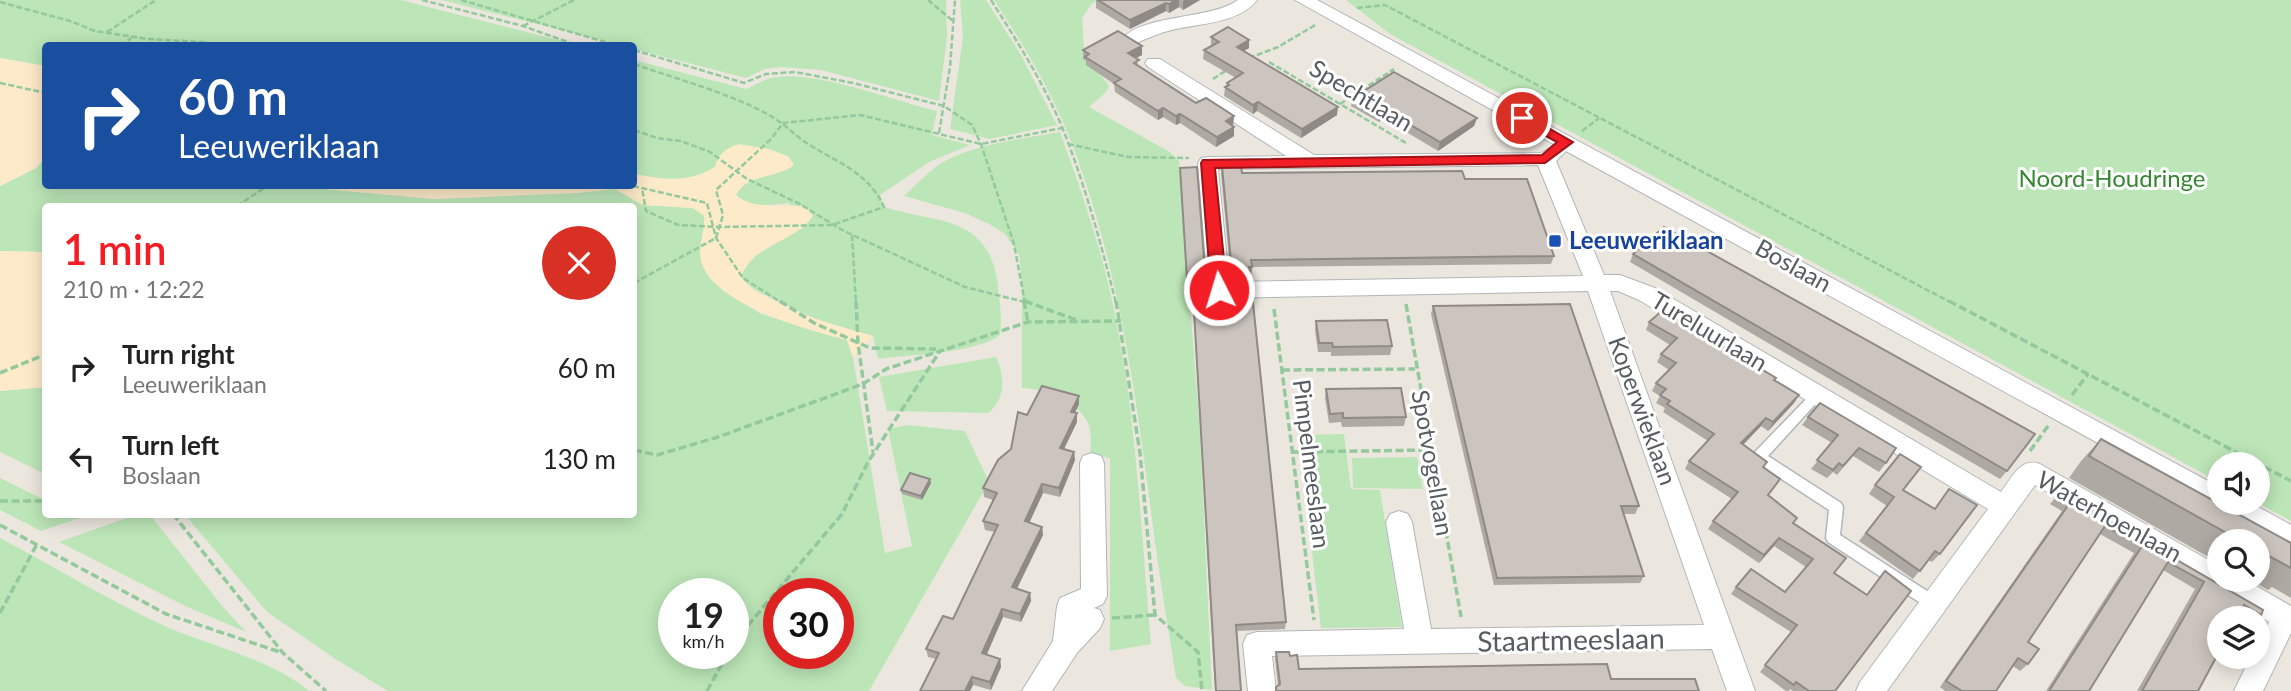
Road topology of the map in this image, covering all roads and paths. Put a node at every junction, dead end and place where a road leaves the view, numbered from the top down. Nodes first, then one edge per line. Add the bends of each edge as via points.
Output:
1 (156, 0) edge
2 (422, 0) edge
3 (461, 0) edge
4 (574, 0) edge
5 (928, 0) edge
6 (955, 0) edge
7 (991, 0) edge
8 (1248, 0) edge
9 (1304, 0) edge
10 (0, 2) edge
11 (1340, 5) edge
12 (534, 20) junction
13 (954, 22) junction
14 (1319, 23) dead end
15 (523, 26) junction
16 (105, 33) junction
17 (1366, 33) junction
18 (132, 37) junction
19 (1131, 39) edge
20 (126, 42) edge
21 (203, 42) edge
22 (568, 42) edge
23 (606, 42) edge
24 (637, 51) edge
25 (1242, 61) edge
26 (1269, 62) edge
27 (1154, 63) dead end
28 (637, 65) edge
29 (1230, 68) edge
30 (1394, 69) edge
31 (0, 83) edge
32 (1196, 89) junction
33 (42, 92) edge
34 (1339, 104) junction
35 (944, 106) junction
36 (1599, 118) junction
37 (782, 122) junction
38 (1062, 128) junction
39 (637, 131) edge
40 (939, 133) junction
41 (1572, 138) junction
42 (981, 144) junction
43 (1068, 144) junction
44 (1545, 159) junction
45 (1434, 160) junction
46 (1310, 162) junction
47 (1208, 163) junction
48 (736, 171) junction
49 (637, 187) edge
50 (642, 188) junction
51 (262, 189) edge
52 (242, 203) edge
53 (832, 225) junction
54 (713, 227) junction
55 (719, 227) junction
56 (852, 235) junction
57 (716, 238) junction
58 (637, 281) edge
59 (1596, 284) junction
60 (1403, 285) junction
61 (1271, 289) junction
62 (1024, 300) junction
63 (1081, 321) junction
64 (1121, 321) junction
65 (1028, 322) junction
66 (858, 343) junction
67 (942, 349) junction
68 (42, 356) edge
69 (1415, 369) junction
70 (1282, 370) junction
71 (0, 373) edge
72 (2088, 374) junction
73 (863, 384) junction
74 (1816, 396) junction
75 (2059, 411) junction
76 (1430, 450) junction
77 (637, 451) edge
78 (1292, 452) junction
79 (873, 454) junction
80 (1092, 463) dead end
81 (2031, 471) junction
82 (2291, 481) edge
83 (2207, 492) edge
84 (0, 501) edge
85 (42, 501) edge
86 (2004, 506) junction
87 (2249, 515) edge
88 (176, 518) edge
89 (1399, 522) dead end
90 (0, 525) edge
91 (2291, 538) edge
92 (37, 544) junction
93 (2207, 572) edge
94 (2242, 592) edge
95 (1933, 603) junction
96 (0, 612) edge
97 (1155, 615) junction
98 (1090, 620) joint
99 (749, 624) edge
100 (1722, 637) junction
101 (1419, 642) junction
102 (1465, 642) junction
103 (1317, 643) junction
104 (1067, 644) junction
105 (283, 653) junction
106 (719, 669) edge
107 (326, 691) edge
108 (707, 691) edge
109 (1036, 691) edge
110 (1202, 691) edge
111 (1262, 691) edge
112 (1741, 691) edge
113 (1870, 691) edge
114 (2248, 691) edge

1 - 16 path
2 - 15 path
3 - 12 path
4 - 12 path
5 - 13 path
6 - 13 path
7 - 38 path via 1026,55
8 - 19 street via 1227,14 1189,20
9 - 17 street, Boslaan
10 - 16 path
11 - 17 street, Boslaan
11 - 36 path via 1385,5
12 - 15 path
12 - 23 path
13 - 35 path
14 - 25 path
15 - 22 path
16 - 18 path
17 - 41 street, Boslaan
18 - 20 path
18 - 21 path
24 - 35 path via 744,83 766,74 795,72
26 - 34 path, Spechtlaan
27 - 32 street
28 - 37 path
29 - 32 path
30 - 34 path
31 - 33 path
32 - 46 street
34 - 45 path, Spechtlaan
35 - 40 path
35 - 42 path via 972,125
36 - 41 path
36 - 72 path
37 - 40 path via 860,115
37 - 48 path via 771,139
37 - 53 path via 809,145 841,160 880,195 884,207
38 - 42 path
38 - 43 path
39 - 48 path via 710,152
40 - 42 path
41 - 44 street
41 - 75 street, Boslaan
42 - 62 path via 1014,244
43 - 47 path via 1088,144 1129,158 1164,154
43 - 64 path
44 - 45 street
44 - 59 street, Koperwieklaan
45 - 46 street
46 - 47 street
47 - 61 street via 1219,290
48 - 53 path
48 - 55 path via 716,190 723,215
49 - 50 path
50 - 54 path via 706,204
50 - 54 path via 646,211 678,225
51 - 52 path
53 - 55 path
53 - 56 path
54 - 55 path
54 - 57 path
55 - 57 path
56 - 62 path via 965,286
56 - 66 path
57 - 58 path
57 - 66 path via 743,278 814,323
59 - 60 street
59 - 74 street, Tureluurlaan via 1620,283 1647,294
59 - 100 street, Koperwieklaan
60 - 61 street
60 - 69 path, Spotvogellaan
61 - 70 path, Pimpelmeeslaan
62 - 63 path
62 - 65 path
63 - 64 path
63 - 65 path
64 - 97 path
65 - 67 path
66 - 67 path via 870,348
66 - 73 path
67 - 73 path via 886,369
67 - 79 path
68 - 71 path
69 - 70 path
69 - 76 path, Spotvogellaan
70 - 78 path, Pimpelmeeslaan
72 - 75 path
72 - 82 path
73 - 77 path via 657,455
73 - 79 path
74 - 86 street, Tureluurlaan
74 - 95 lane via 1759,457 1836,507 1833,538
75 - 81 path via 2025,458
75 - 83 street, Boslaan
76 - 78 path
76 - 102 path, Spotvogellaan
78 - 103 path, Pimpelmeeslaan
79 - 99 path via 842,514
80 - 104 street via 1094,596 1070,606
81 - 86 street, Waterhoenlaan
81 - 93 street, Waterhoenlaan
84 - 85 path
86 - 95 street, Waterhoenlaan
87 - 91 street
88 - 105 path
89 - 101 street, Spotvogellaan
90 - 92 path
92 - 96 path
92 - 105 path via 166,614
94 - 114 street, Waterhoenlaan via 2285,617
95 - 113 street, Waterhoenlaan
97 - 98 path
97 - 110 path via 1198,652
98 - 104 street
100 - 102 street, Staartmeeslaan
100 - 112 street, Koperwieklaan
101 - 102 street, Staartmeeslaan
101 - 103 street, Staartmeeslaan
103 - 111 street, Staartmeeslaan via 1257,644
104 - 109 street
105 - 107 path
106 - 108 path

